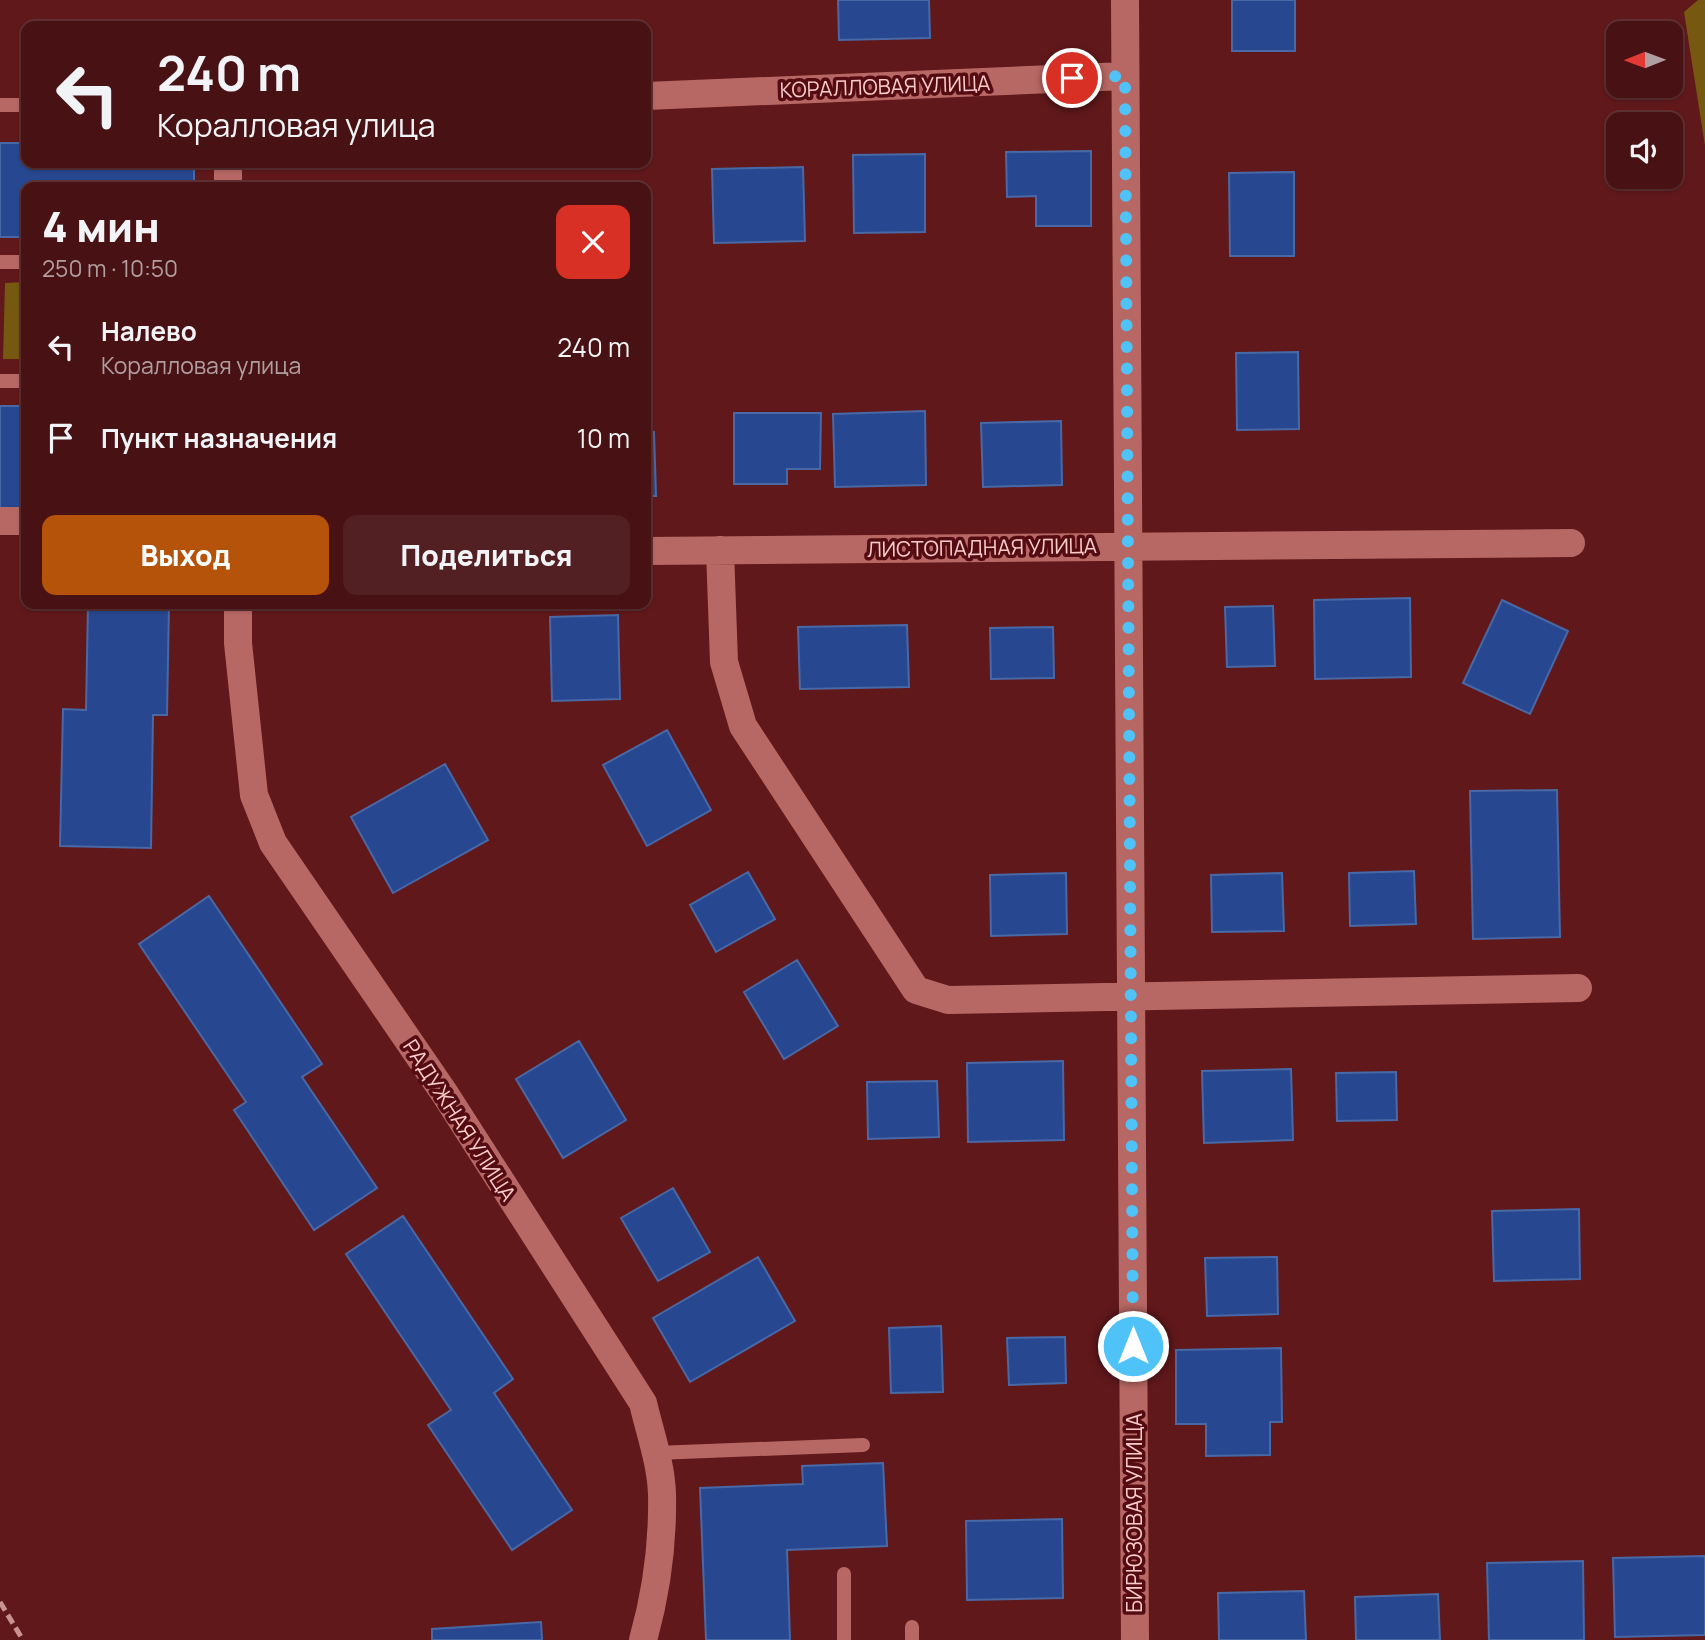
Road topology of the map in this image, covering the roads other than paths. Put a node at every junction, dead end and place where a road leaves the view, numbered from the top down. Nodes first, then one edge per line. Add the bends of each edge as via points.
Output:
1 (1125, 0) edge
2 (1125, 76) junction
3 (651, 96) edge
4 (0, 105) edge
5 (21, 105) edge
6 (0, 262) edge
7 (21, 262) edge
8 (0, 381) edge
9 (21, 381) edge
10 (0, 521) edge
11 (21, 521) edge
12 (1571, 543) dead end
13 (1127, 546) junction
14 (720, 550) junction
15 (651, 551) edge
16 (238, 609) edge
17 (1578, 988) dead end
18 (1132, 995) junction
19 (863, 1445) dead end
20 (656, 1453) junction
21 (844, 1574) dead end
22 (643, 1640) edge
23 (844, 1640) edge
24 (1135, 1640) edge

1 - 2 street, БИРЮЗОВАЯ УЛИЦА
2 - 3 street, КОРАЛЛОВАЯ УЛИЦА
2 - 13 street, БИРЮЗОВАЯ УЛИЦА
4 - 5 lane
6 - 7 lane
8 - 9 lane
10 - 11 street
12 - 13 street, ЛИСТОПАДНАЯ УЛИЦА
13 - 14 street, ЛИСТОПАДНАЯ УЛИЦА
13 - 18 street, БИРЮЗОВАЯ УЛИЦА
14 - 15 street, ЛИСТОПАДНАЯ УЛИЦА
14 - 18 street via 724,662 743,726 916,990 948,1000
16 - 20 street, РАДУЖНАЯ УЛИЦА via 254,795 273,843 445,1094 643,1403
17 - 18 street
18 - 24 street, БИРЮЗОВАЯ УЛИЦА
19 - 20 lane
20 - 22 street, РАДУЖНАЯ УЛИЦА via 662,1492 660,1530
21 - 23 lane

